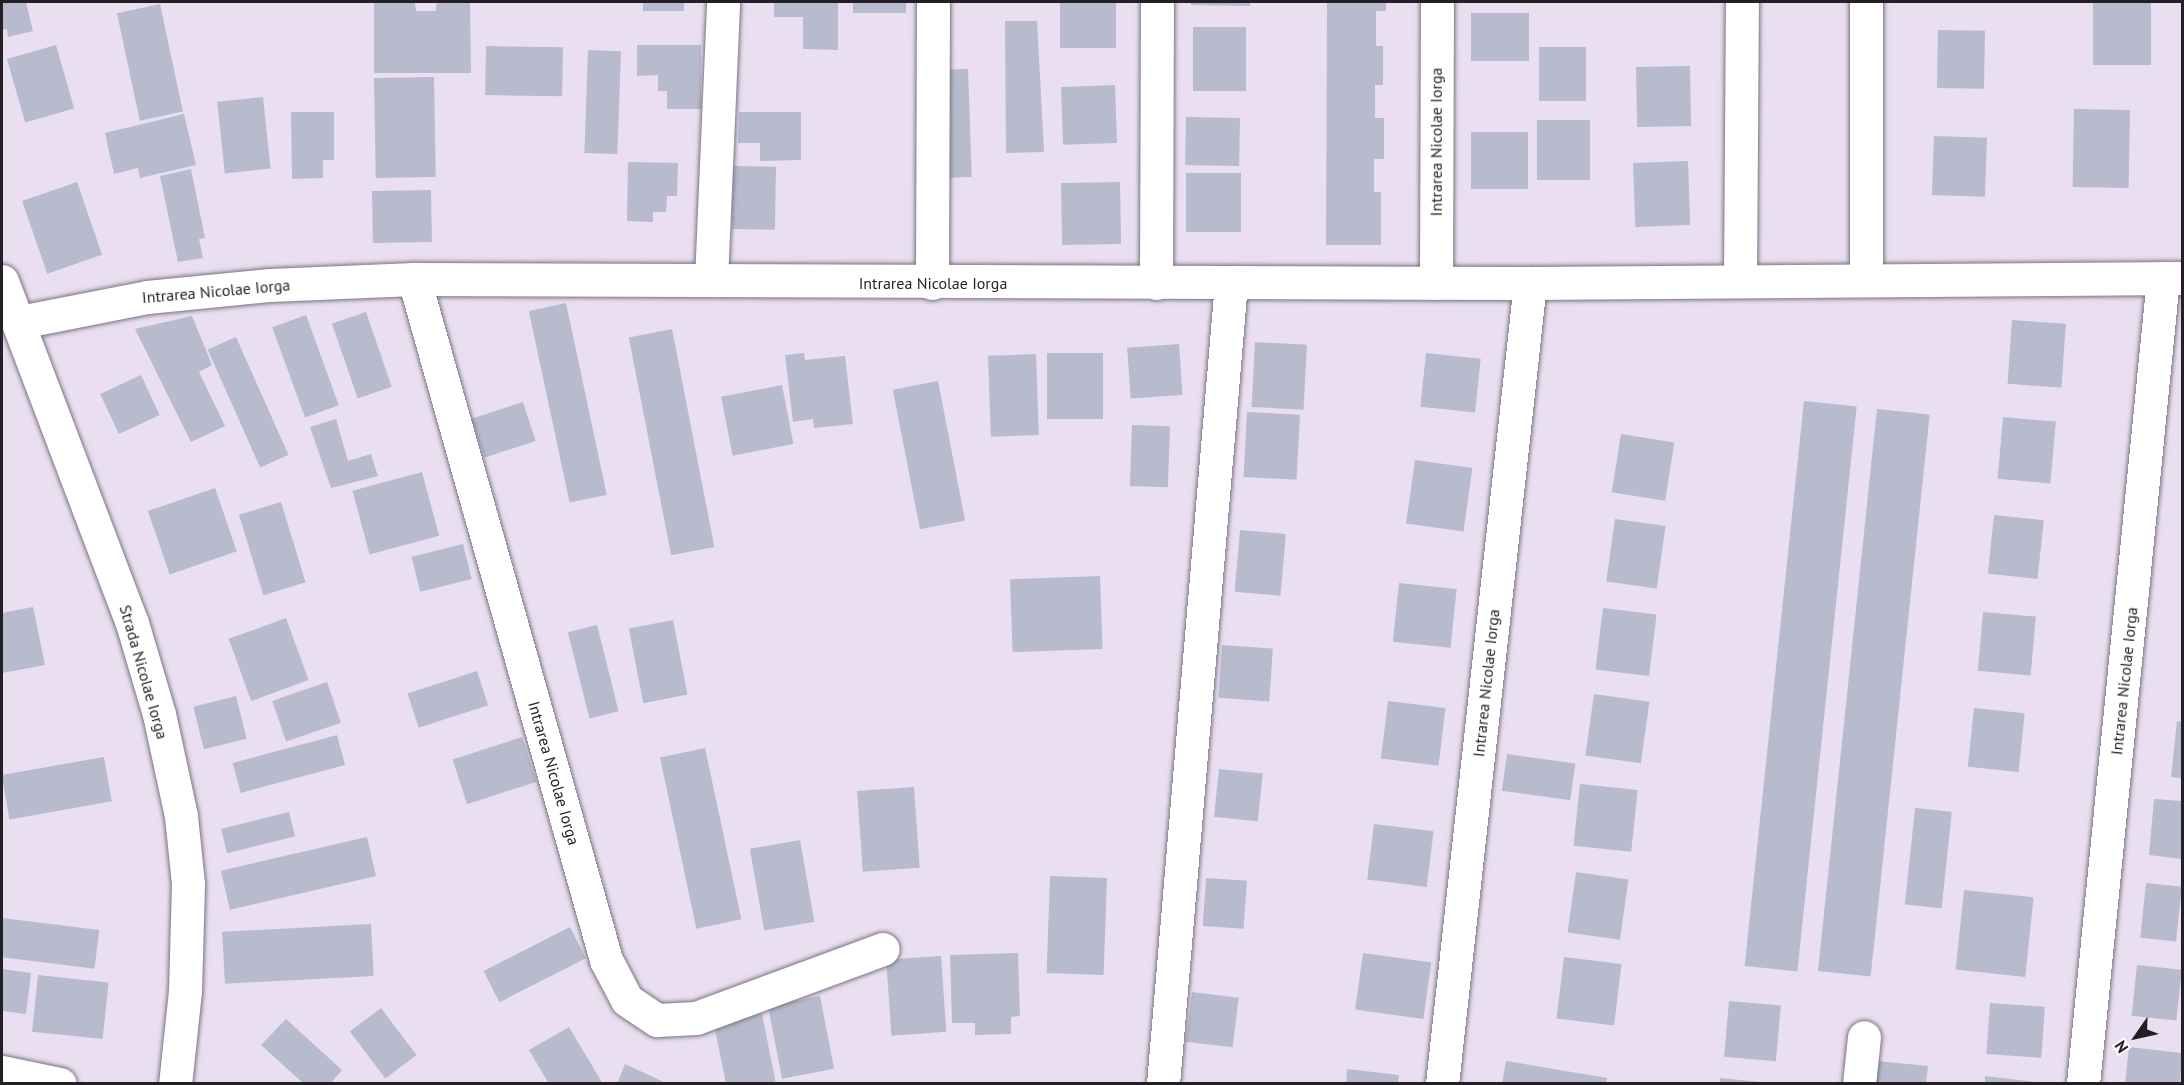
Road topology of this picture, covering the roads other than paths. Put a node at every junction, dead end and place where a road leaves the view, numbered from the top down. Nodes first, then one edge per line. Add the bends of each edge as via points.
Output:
1 (723, 2) edge
2 (933, 2) edge
3 (1157, 2) edge
4 (1437, 2) edge
5 (1742, 2) edge
6 (1866, 2) edge
7 (2173, 278) edge
8 (414, 279) junction
9 (711, 280) junction
10 (1866, 280) junction
11 (2, 281) edge
12 (1740, 281) junction
13 (932, 283) junction
14 (1156, 283) junction
15 (1231, 283) junction
16 (1436, 283) junction
17 (1530, 284) junction
18 (20, 322) junction
19 (883, 949) dead end
20 (1864, 1037) dead end
21 (2, 1072) edge
22 (60, 1083) edge
23 (175, 1083) edge
24 (1163, 1083) edge
25 (1442, 1083) edge
26 (1859, 1083) edge
27 (2083, 1083) edge

1 - 9 street
2 - 13 street
3 - 14 street
4 - 16 street, Intrarea Nicolae Iorga
5 - 12 street
6 - 10 street
7 - 10 street, Intrarea Nicolae Iorga
7 - 27 street, Intrarea Nicolae Iorga
8 - 9 street, Intrarea Nicolae Iorga
8 - 18 street, Intrarea Nicolae Iorga via 270,285 147,297
8 - 19 street, Intrarea Nicolae Iorga via 606,960 627,999 657,1020 696,1018
9 - 13 street, Intrarea Nicolae Iorga
10 - 12 street, Intrarea Nicolae Iorga
11 - 18 street, Strada Nicolae Iorga
12 - 17 street, Intrarea Nicolae Iorga
13 - 14 street, Intrarea Nicolae Iorga
14 - 15 street, Intrarea Nicolae Iorga
15 - 16 street, Intrarea Nicolae Iorga
15 - 24 street
16 - 17 street, Intrarea Nicolae Iorga
17 - 25 street, Intrarea Nicolae Iorga
18 - 23 street, Strada Nicolae Iorga via 132,623 159,714 178,804 188,884 185,991
20 - 26 street
21 - 22 street

